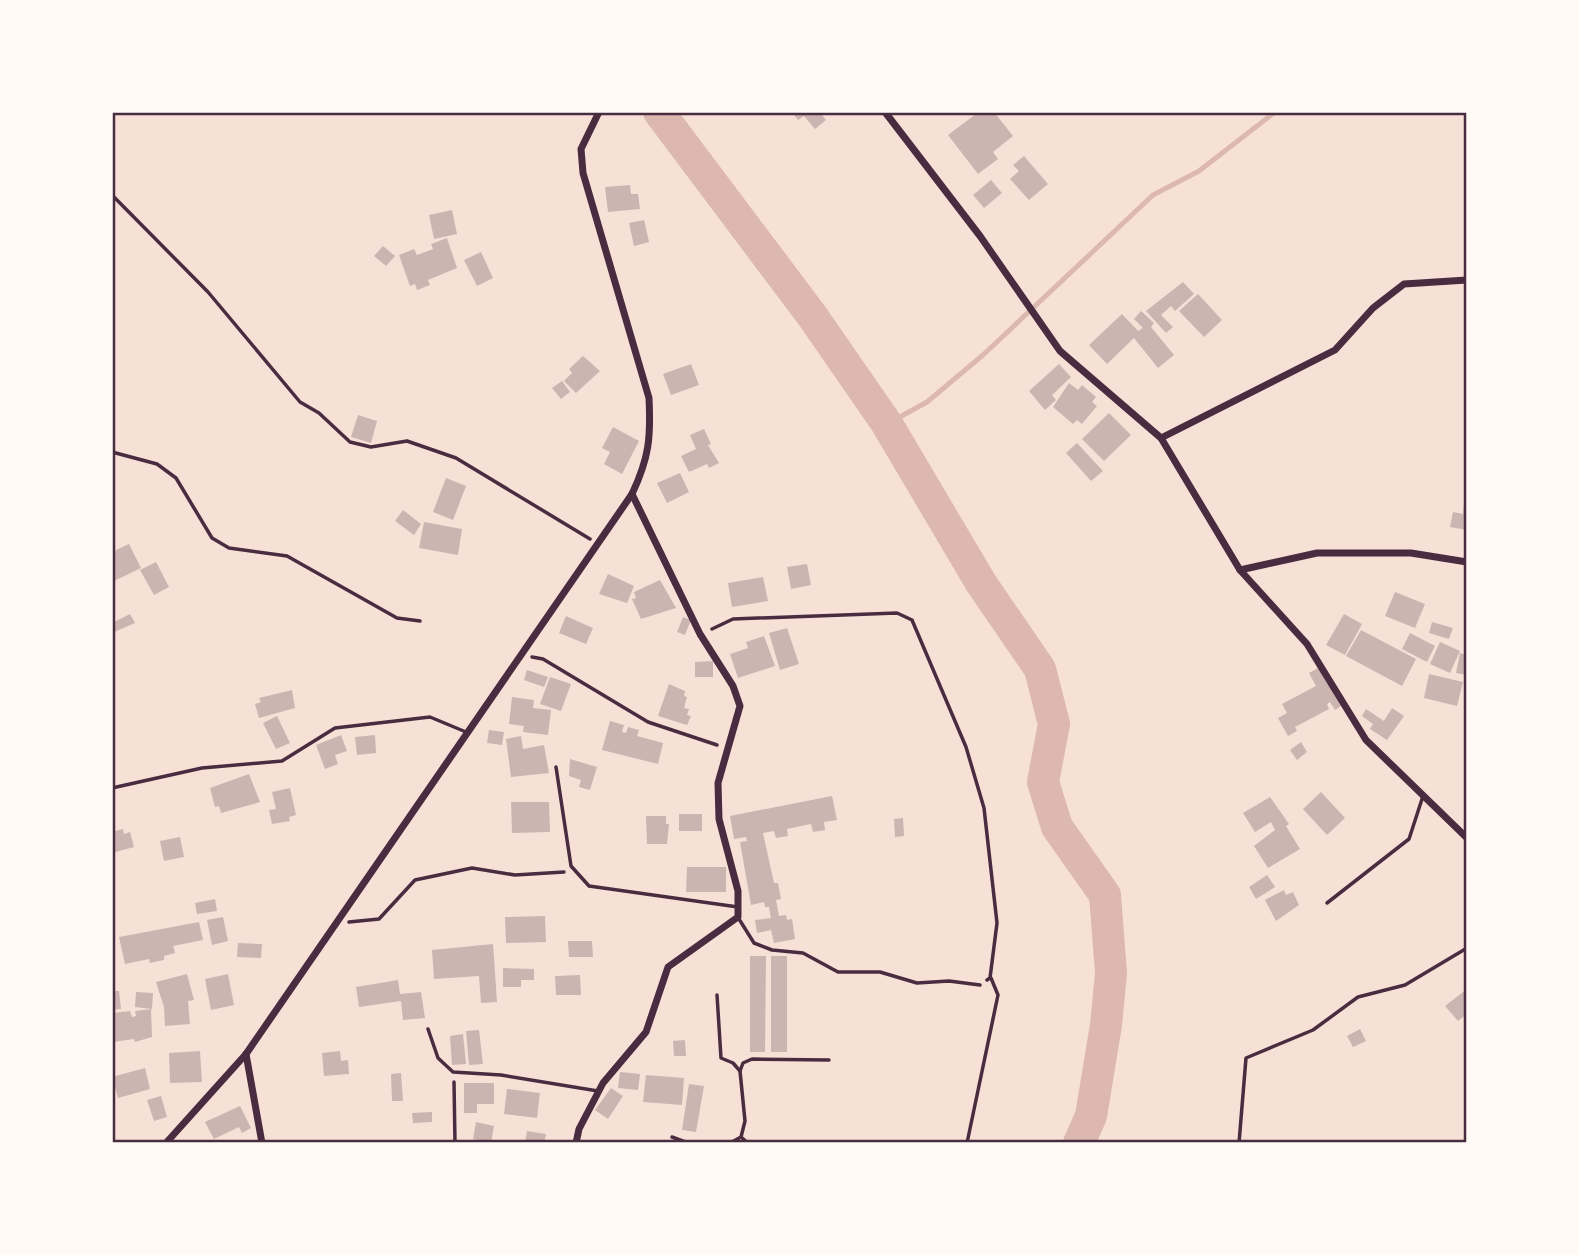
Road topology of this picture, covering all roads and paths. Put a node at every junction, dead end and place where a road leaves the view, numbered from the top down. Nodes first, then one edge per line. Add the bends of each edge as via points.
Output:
1 (599, 112) edge
2 (885, 112) edge
3 (112, 195) edge
4 (1467, 280) edge
5 (1161, 438) junction
6 (112, 452) edge
7 (632, 494) junction
8 (598, 543) junction
9 (1467, 562) edge
10 (1240, 570) junction
11 (420, 621) dead end
12 (700, 634) junction
13 (520, 655) junction
14 (468, 732) junction
15 (728, 748) junction
16 (556, 767) dead end
17 (112, 788) edge
18 (1423, 796) junction
19 (1467, 838) edge
20 (576, 872) junction
21 (1326, 902) dead end
22 (738, 907) junction
23 (738, 917) junction
24 (334, 924) junction
25 (1467, 948) edge
26 (990, 978) junction
27 (980, 985) joint
28 (718, 995) dead end
29 (428, 1029) dead end
30 (246, 1054) junction
31 (829, 1060) dead end
32 (740, 1071) junction
33 (453, 1072) junction
34 (598, 1091) junction
35 (741, 1137) junction
36 (672, 1138) dead end
37 (166, 1143) edge
38 (262, 1143) edge
39 (455, 1143) edge
40 (576, 1143) edge
41 (688, 1143) edge
42 (730, 1143) edge
43 (748, 1143) edge
44 (967, 1143) edge
45 (1239, 1143) edge

1 - 7 street via 581,149 583,173 649,398 648,458
2 - 5 street via 1060,351
3 - 8 path via 208,292 300,402 349,442 371,447 407,440 456,458
4 - 5 street via 1404,284 1373,308 1335,350
5 - 10 street
6 - 11 path via 157,464 176,478 212,538 229,548 287,556 397,618
7 - 8 street
7 - 12 street
8 - 13 street
9 - 10 street via 1410,553 1317,553
10 - 18 street via 1307,644 1366,740
12 - 15 street via 733,686 740,706
12 - 26 path via 733,619 897,613 912,620 966,747 984,808 997,923
13 - 14 street
13 - 15 path via 543,659 648,722
14 - 17 lane via 430,717 335,728 282,761 202,768
14 - 24 street
15 - 22 street via 718,783 719,819
16 - 20 lane via 571,866
18 - 19 street
18 - 21 lane via 1409,839
20 - 22 lane via 589,886
20 - 24 path via 515,875 472,868 415,880 379,919
22 - 23 street
23 - 27 lane via 754,943 803,953 838,972 880,972 917,983
23 - 34 street via 668,967 646,1032
24 - 30 street
25 - 45 path via 1405,985 1358,997 1313,1030 1246,1058
26 - 27 path
26 - 44 path via 998,995
28 - 32 path via 721,1058
29 - 33 lane via 438,1058
30 - 37 street
30 - 38 street
31 - 32 path via 752,1059 743,1063
32 - 35 path via 746,1121
33 - 34 lane
33 - 39 path
34 - 40 street
35 - 42 path
35 - 43 path
36 - 41 path

